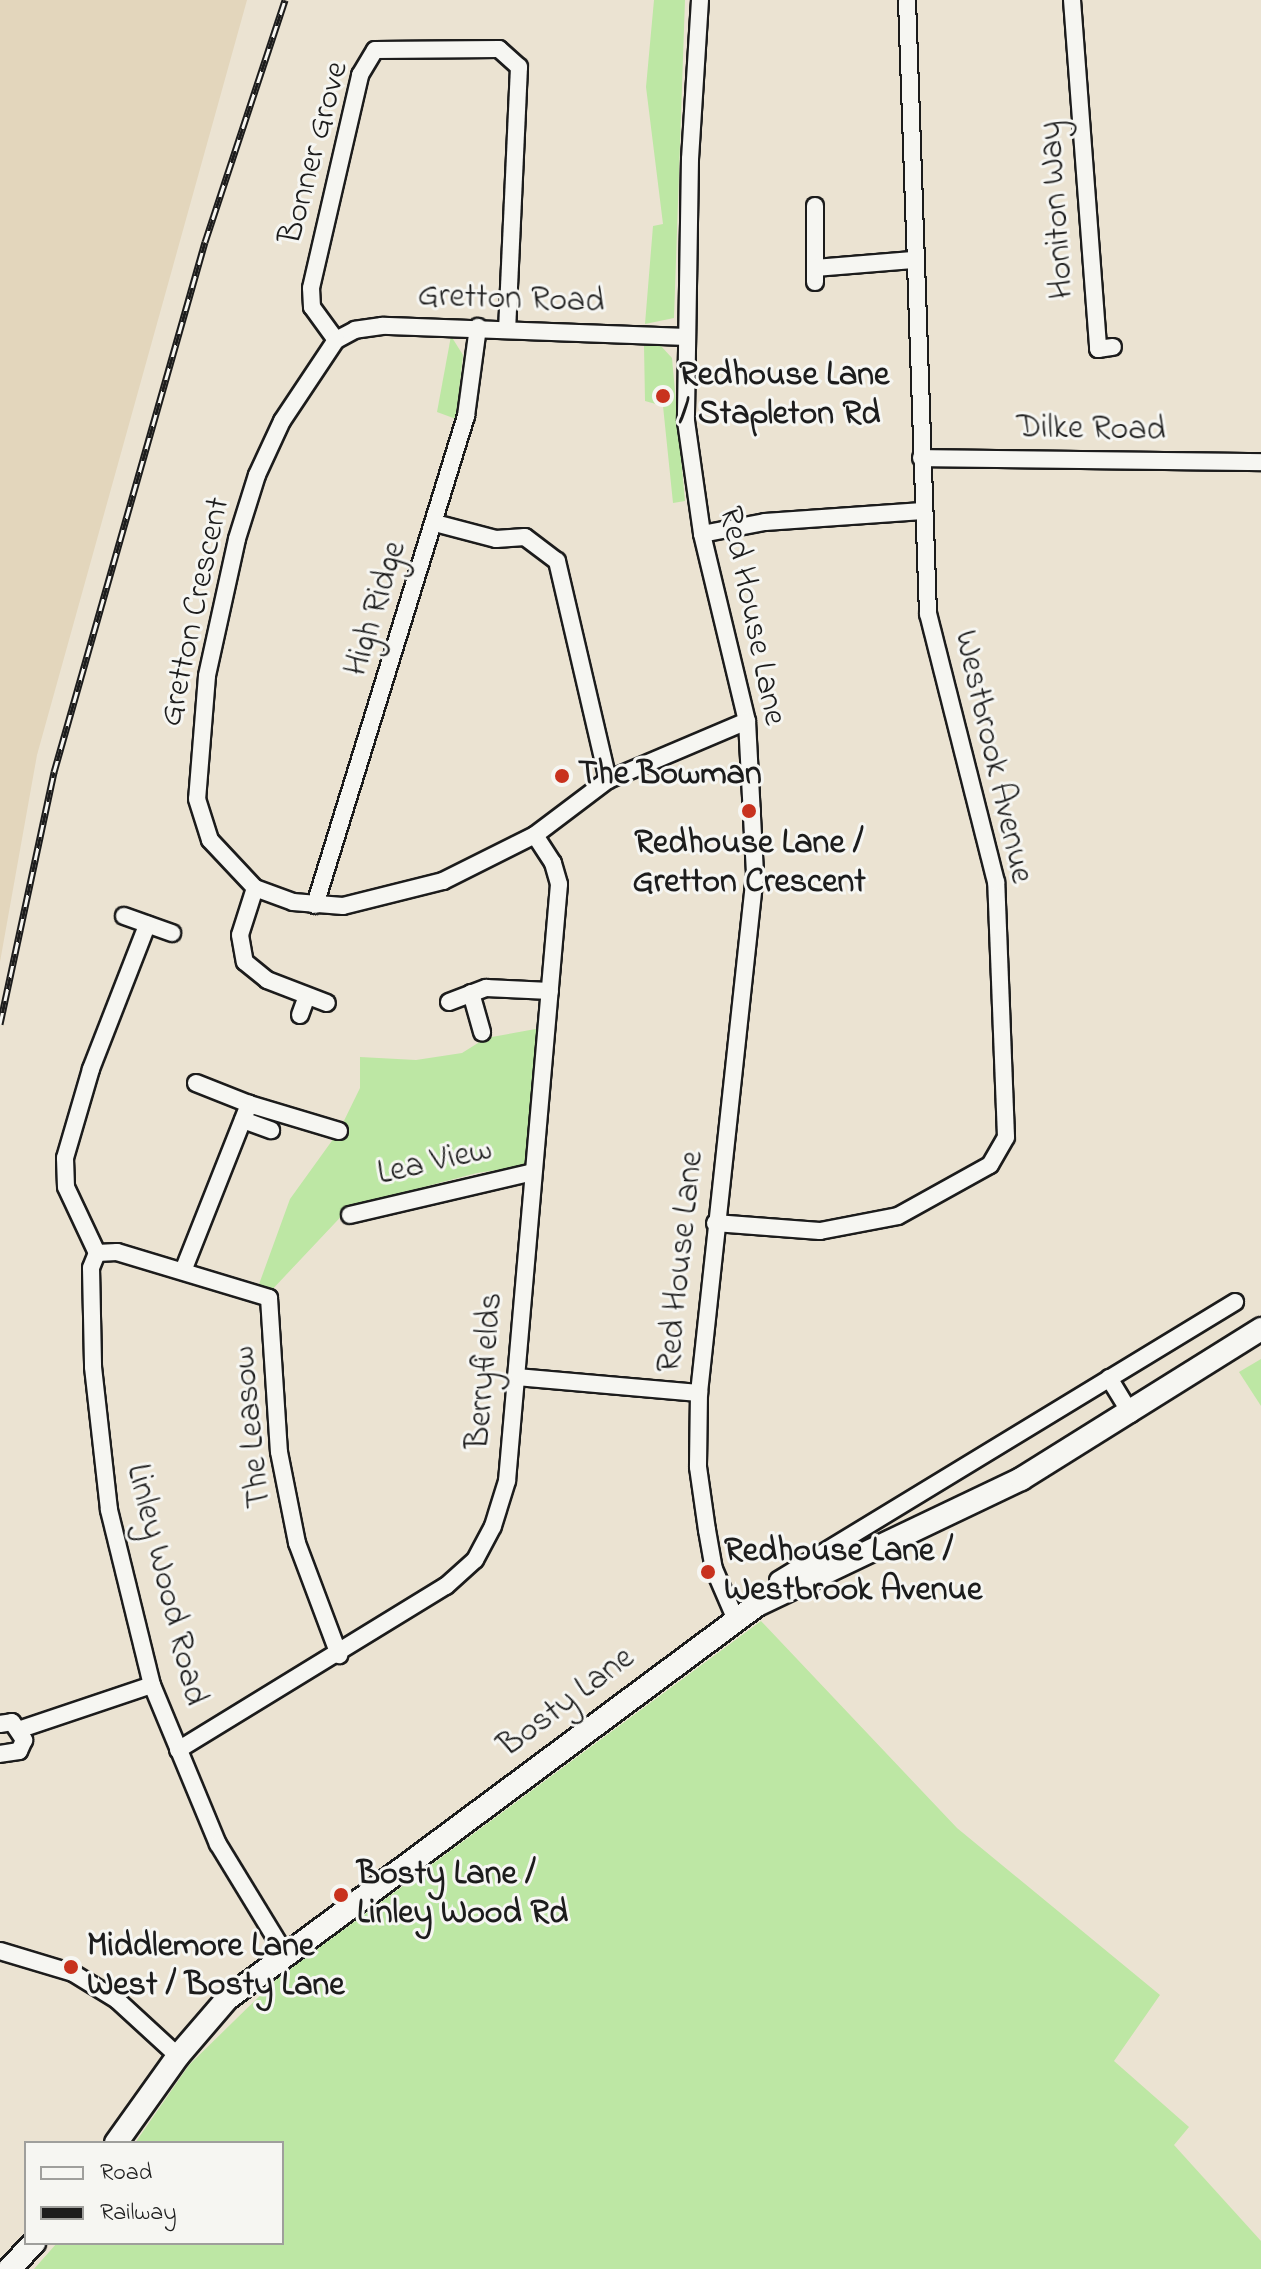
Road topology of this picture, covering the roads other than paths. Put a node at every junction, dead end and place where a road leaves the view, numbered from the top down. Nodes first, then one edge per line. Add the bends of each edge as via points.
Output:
1 (700, 0) edge
2 (907, 0) edge
3 (1072, 0) edge
4 (815, 206) dead end
5 (913, 260) junction
6 (478, 327) junction
7 (507, 328) junction
8 (687, 337) junction
9 (336, 340) junction
10 (1113, 347) dead end
11 (921, 458) junction
12 (1261, 462) edge
13 (923, 511) junction
14 (435, 523) junction
15 (702, 534) junction
16 (747, 721) junction
17 (608, 780) junction
18 (535, 835) junction
19 (255, 888) junction
20 (315, 905) junction
21 (124, 916) dead end
22 (147, 925) junction
23 (172, 933) dead end
24 (550, 991) junction
25 (471, 993) junction
26 (307, 996) junction
27 (449, 1002) dead end
28 (327, 1003) dead end
29 (300, 1015) dead end
30 (482, 1032) dead end
31 (196, 1083) dead end
32 (249, 1104) junction
33 (243, 1120) junction
34 (271, 1130) dead end
35 (339, 1131) dead end
36 (533, 1172) junction
37 (350, 1215) dead end
38 (715, 1223) junction
39 (97, 1253) junction
40 (183, 1271) junction
41 (1235, 1302) dead end
42 (1261, 1329) edge
43 (516, 1377) junction
44 (1109, 1378) junction
45 (699, 1393) junction
46 (1131, 1414) junction
47 (778, 1580) dead end
48 (736, 1620) junction
49 (339, 1655) junction
50 (152, 1685) junction
51 (0, 1724) edge
52 (21, 1729) junction
53 (178, 1750) junction
54 (0, 1754) edge
55 (0, 1951) edge
56 (284, 1952) junction
57 (178, 2056) junction
58 (117, 2141) edge
59 (32, 2245) edge
60 (9, 2269) edge

1 - 8 street, Red House Lane
2 - 5 street, Westbrook Avenue
3 - 10 street, Honiton Way via 1082,50 1098,349
4 - 5 street via 815,275
5 - 11 street, Westbrook Avenue
6 - 7 street, Gretton Road
6 - 9 street, Gretton Road via 382,326 355,330
6 - 14 street, High Ridge via 466,416
7 - 8 street, Gretton Road
7 - 9 street, Bonner Grove via 519,67 499,49 375,50 360,75 311,288 312,307
8 - 15 street, Red House Lane via 686,421
9 - 19 street, Gretton Crescent via 282,421 257,475 224,586 207,676 197,748 202,822 219,854
11 - 12 street, Dilke Road
11 - 13 street, Westbrook Avenue
13 - 15 street via 765,522
13 - 38 street, Westbrook Avenue via 935,652 996,882 1006,1137 990,1165 898,1216 820,1231
14 - 17 street via 496,539 525,537 557,561
14 - 20 street, High Ridge
15 - 16 street, Red House Lane
16 - 17 street, Gretton Crescent
16 - 38 street, Red House Lane via 755,874
17 - 18 street, Gretton Crescent
18 - 20 street, Gretton Crescent via 420,888 343,906
18 - 24 street, Berryfields via 559,884
19 - 20 street, Gretton Crescent
19 - 26 street via 240,935 245,962 267,980
21 - 22 street
22 - 23 street
22 - 39 street via 91,1069 65,1158 66,1187
24 - 25 street via 503,987
24 - 36 street, Berryfields
25 - 27 street
25 - 30 street
26 - 28 street
26 - 29 street
31 - 32 street
32 - 33 street
32 - 35 street
33 - 34 street
33 - 40 street
36 - 37 street, Lea View
36 - 43 street, Berryfields
38 - 45 street, Red House Lane
39 - 40 street via 117,1252
39 - 50 street, Linley Wood Road via 91,1268 93,1367 109,1510
40 - 49 street, The Leasow via 269,1298 279,1452 297,1543
41 - 44 street via 1210,1326
42 - 46 main road, Bosty Lane
43 - 45 street
43 - 49 street, Berryfields via 507,1481 475,1560 446,1586
44 - 46 street
44 - 47 street
45 - 48 street, Red House Lane via 698,1467 707,1530 714,1569
46 - 48 main road, Bosty Lane via 1021,1479 757,1605
48 - 56 main road, Bosty Lane
49 - 53 street, Berryfields
50 - 52 street
50 - 53 street, Linley Wood Road
51 - 52 street via 12,1722
52 - 54 street via 19,1751
53 - 56 street, Linley Wood Road via 218,1844
55 - 57 street via 73,1973 117,2000
56 - 57 main road, Bosty Lane via 227,1999
57 - 58 main road, Bosty Lane
59 - 60 main road

